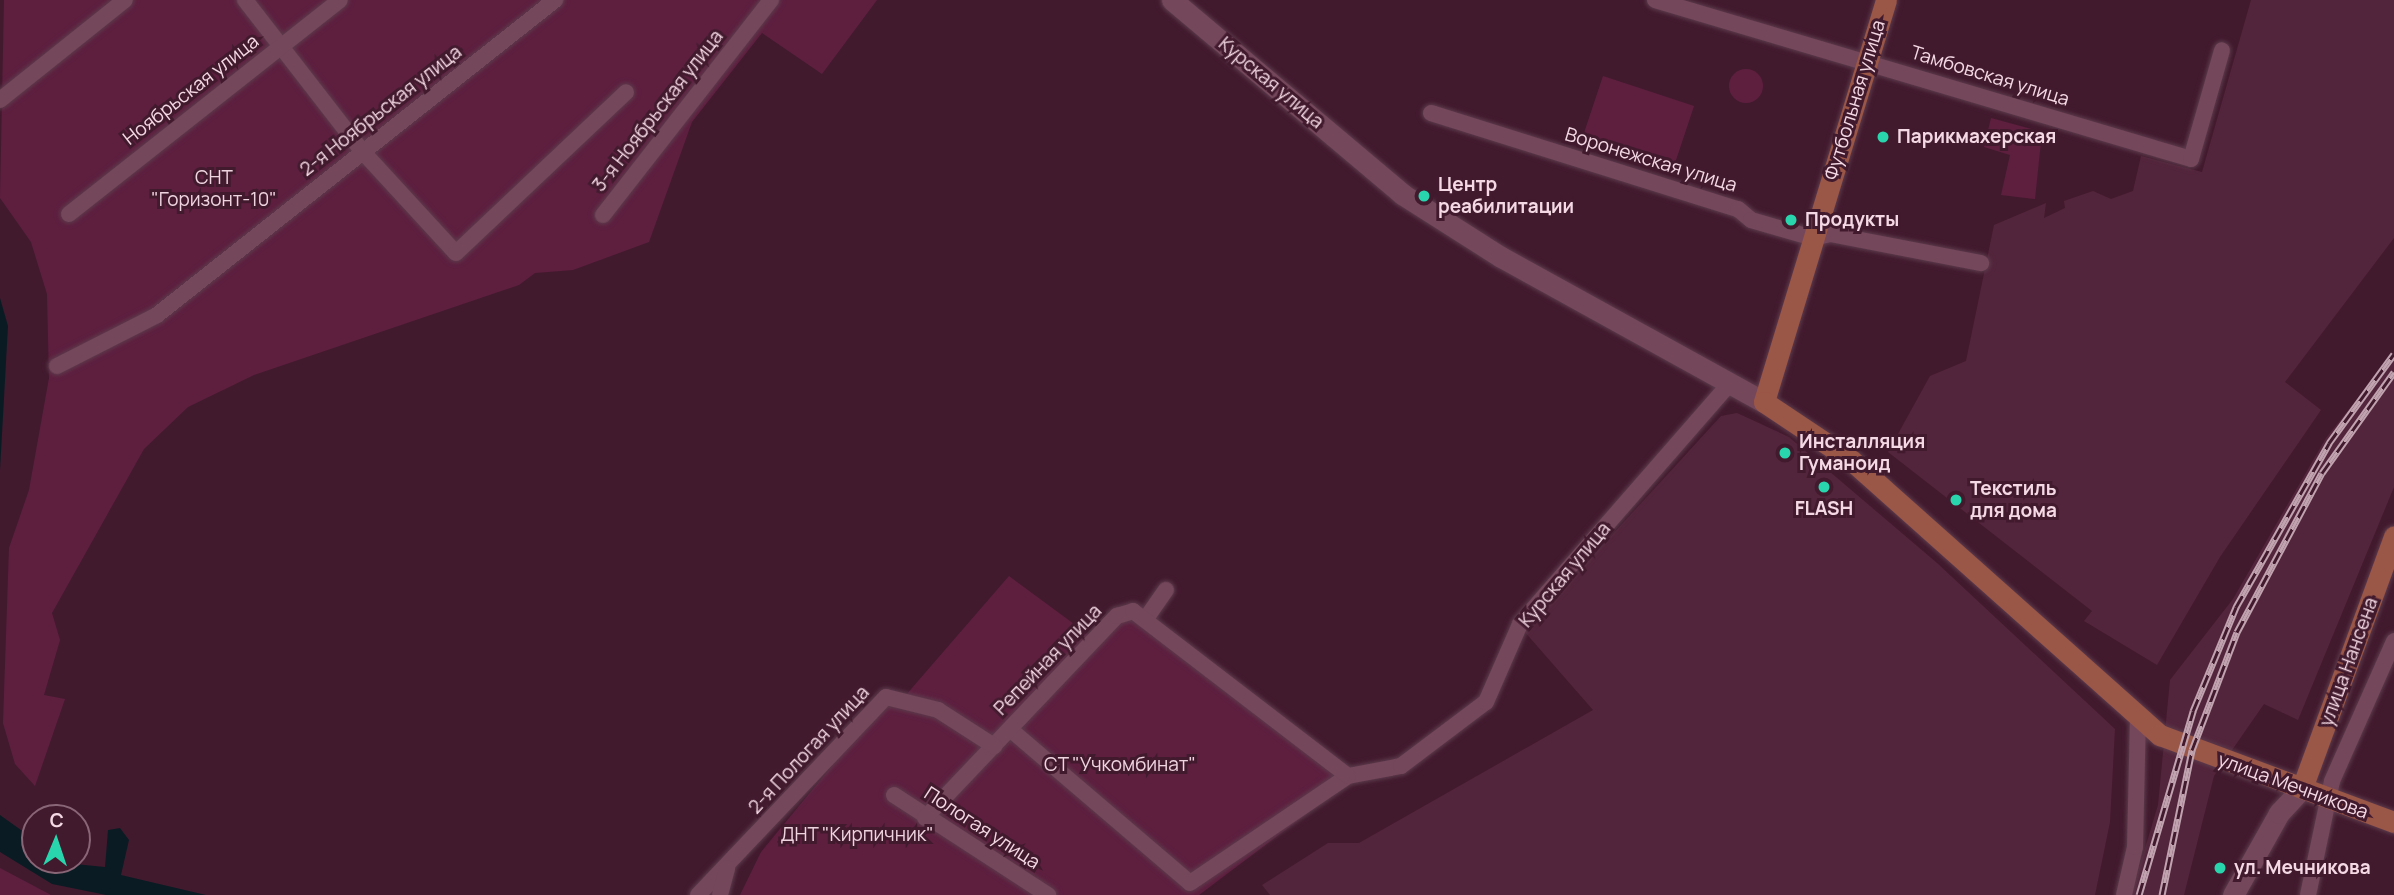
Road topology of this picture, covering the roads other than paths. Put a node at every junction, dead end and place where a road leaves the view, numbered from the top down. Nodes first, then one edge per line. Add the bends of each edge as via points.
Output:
1 (125, 0) edge
2 (245, 0) edge
3 (340, 0) edge
4 (555, 0) edge
5 (771, 0) edge
6 (1172, 0) edge
7 (1655, 0) edge
8 (1886, 0) edge
9 (282, 46) junction
10 (2222, 50) dead end
11 (1867, 61) junction
12 (626, 92) dead end
13 (0, 100) edge
14 (1430, 113) dead end
15 (363, 152) junction
16 (69, 214) dead end
17 (603, 215) dead end
18 (1813, 238) junction
19 (1981, 264) dead end
20 (57, 366) dead end
21 (1728, 384) junction
22 (1764, 402) junction
23 (2394, 536) edge
24 (1166, 590) dead end
25 (1147, 617) junction
26 (2394, 641) edge
27 (2138, 718) junction
28 (1011, 730) junction
29 (994, 746) junction
30 (2192, 750) joint
31 (1348, 776) junction
32 (2302, 788) junction
33 (894, 795) dead end
34 (2327, 798) junction
35 (925, 818) junction
36 (2394, 822) edge
37 (727, 868) junction
38 (698, 895) edge
39 (720, 895) edge
40 (1048, 895) edge
41 (2124, 895) edge
42 (2233, 895) edge
43 (2308, 895) edge

1 - 13 street
2 - 9 street
3 - 9 street, Ноябрьская улица
4 - 15 street, 2-я Ноябрьская улица
5 - 17 street, 3-я Ноябрьская улица
6 - 21 street, Курская улица via 1402,194
7 - 11 street, Тамбовская улица
8 - 11 main road, Футбольная улица
9 - 15 street
9 - 16 street, Ноябрьская улица
10 - 11 street, Тамбовская улица via 2191,159
11 - 18 main road, Футбольная улица
12 - 15 street via 523,184 467,246 448,250
14 - 18 street, Воронежская улица via 1738,208 1751,220
15 - 20 street, 2-я Ноябрьская улица via 157,315
18 - 19 street, Воронежская улица via 1830,234
18 - 22 main road, Футбольная улица
21 - 22 street, Курская улица
21 - 31 street, Курская улица via 1520,624 1486,702 1401,766
22 - 27 main road, Курская улица via 1810,428 1907,507
23 - 32 main road, улица Нансена
24 - 25 street
25 - 28 street, Репейная улица via 1133,611 1117,616
25 - 31 street
26 - 34 street
27 - 30 main road, Курская улица
27 - 41 street via 2135,847
28 - 29 street, Репейная улица
28 - 31 street, Курская улица via 1190,883
29 - 35 street, Репейная улица
29 - 37 street, 2-я Пологая улица via 938,710 886,697
30 - 32 main road, улица Мечникова
32 - 34 main road, улица Мечникова
32 - 42 street via 2280,813
33 - 35 street, Пологая улица
34 - 36 main road, улица Мечникова
34 - 43 street
35 - 40 street, Пологая улица
37 - 38 street
37 - 39 street, 2-я Пологая улица

